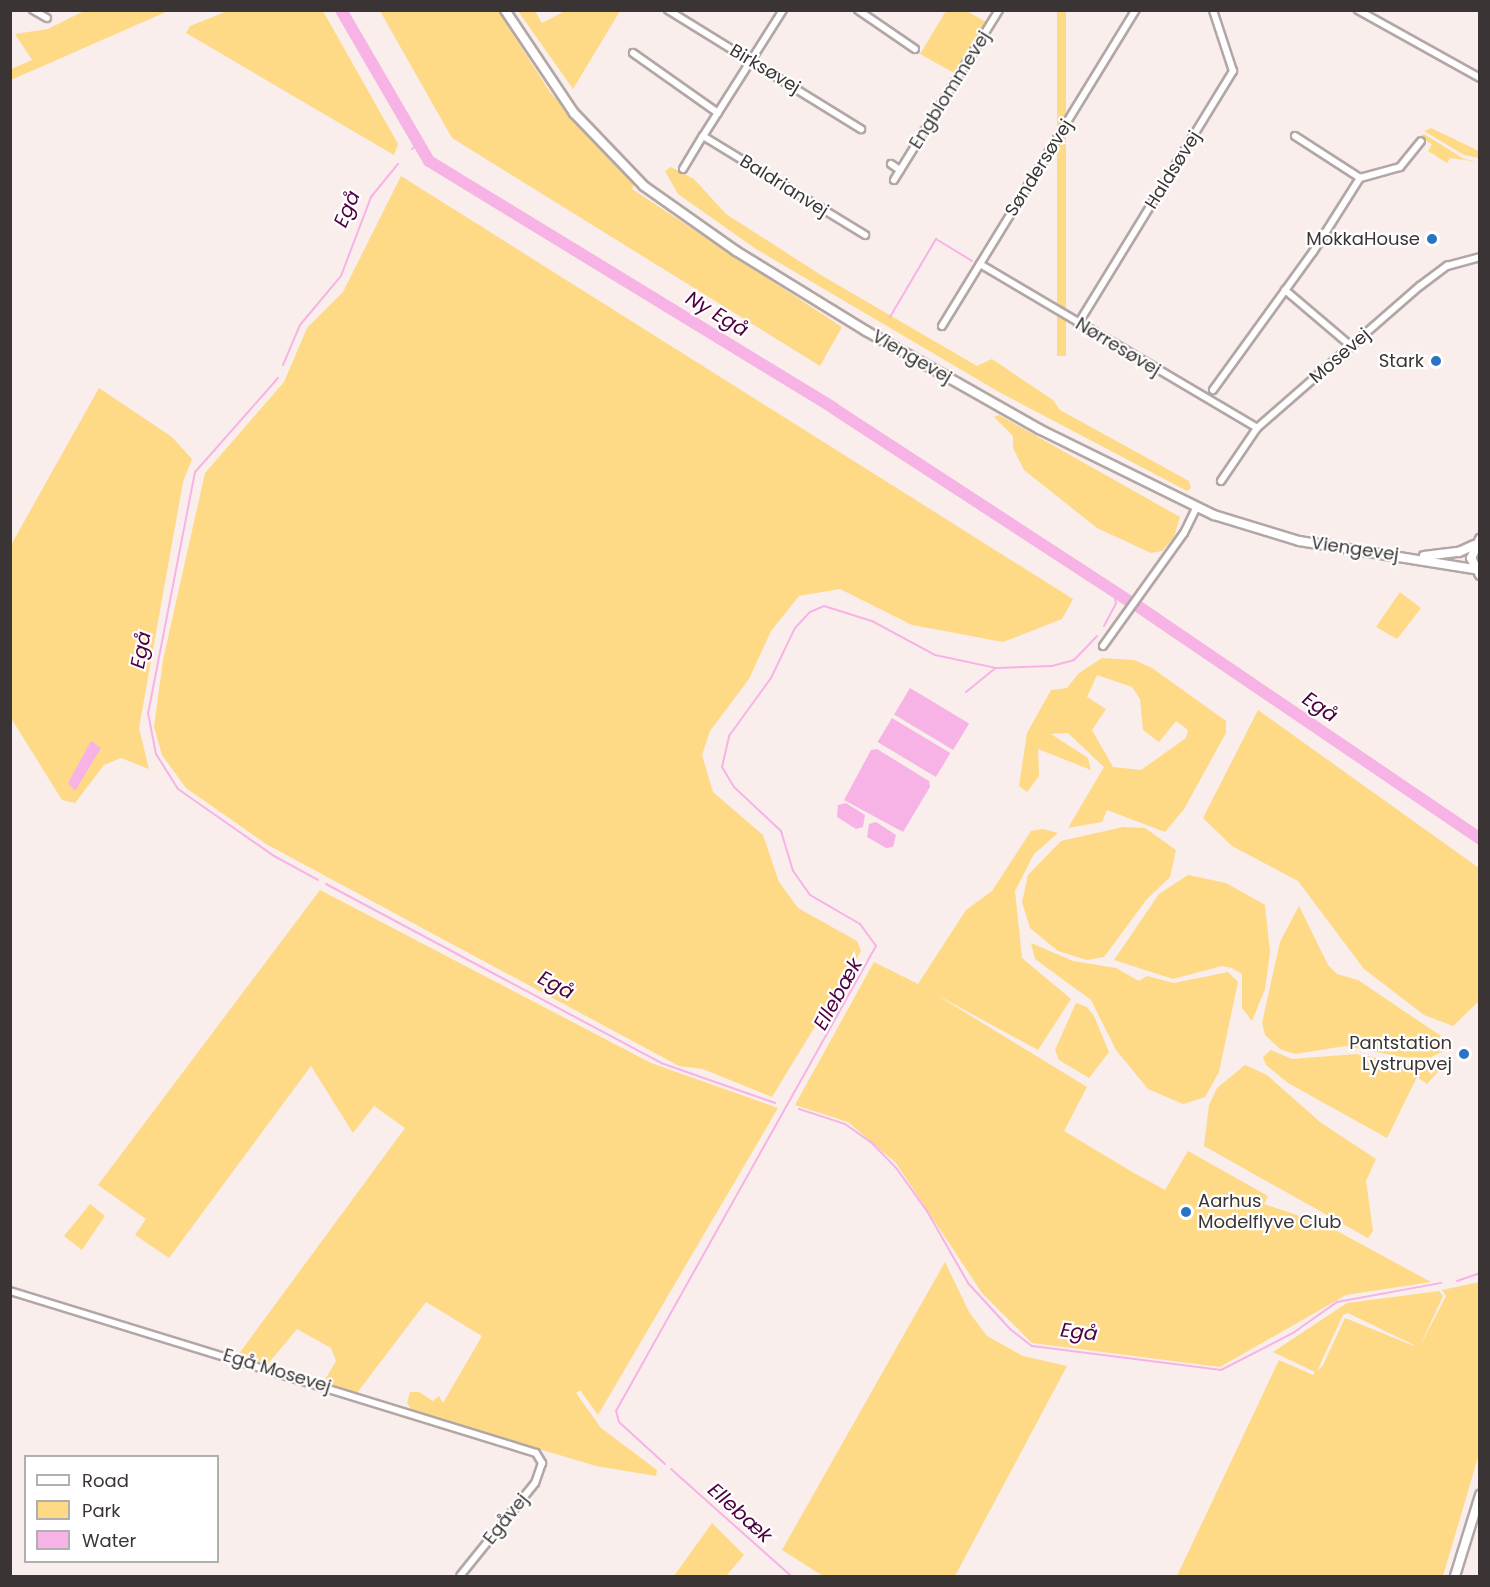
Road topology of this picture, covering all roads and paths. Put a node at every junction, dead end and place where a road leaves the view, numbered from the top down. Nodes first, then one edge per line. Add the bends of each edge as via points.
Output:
1 (33, 10) edge
2 (505, 10) edge
3 (668, 10) edge
4 (783, 10) edge
5 (858, 10) edge
6 (999, 10) edge
7 (1136, 10) edge
8 (1213, 10) edge
9 (1358, 10) edge
10 (47, 18) dead end
11 (915, 48) dead end
12 (633, 53) dead end
13 (751, 61) junction
14 (1479, 78) edge
15 (717, 113) junction
16 (861, 129) dead end
17 (703, 136) junction
18 (1295, 136) dead end
19 (1421, 141) dead end
20 (891, 164) dead end
21 (684, 169) dead end
22 (900, 170) junction
23 (1360, 178) junction
24 (894, 180) dead end
25 (865, 235) dead end
26 (1479, 257) edge
27 (980, 264) junction
28 (1285, 290) junction
29 (1078, 324) junction
30 (942, 326) dead end
31 (1352, 346) junction
32 (1213, 390) dead end
33 (1257, 428) junction
34 (1221, 481) dead end
35 (1196, 508) junction
36 (1477, 542) edge
37 (1411, 557) junction
38 (1477, 572) edge
39 (1103, 646) dead end
40 (10, 1291) edge
41 (541, 1457) joint
42 (1479, 1495) edge
43 (460, 1576) edge
44 (1455, 1576) edge

1 - 10 street
2 - 35 street, Viengevej via 574,113 653,193 735,251 867,331 1039,429
3 - 13 street, Birksøvej
4 - 13 street
5 - 11 street
6 - 22 street, Engblommevej
7 - 27 street, Søndersøvej
8 - 29 street, Haldsøvej via 1233,71
9 - 14 street
12 - 15 street
13 - 15 street
13 - 16 street, Birksøvej
15 - 17 street
17 - 21 street
17 - 25 street, Baldrianvej
18 - 23 street
19 - 23 street via 1400,167
20 - 22 street, Engblommevej
22 - 24 street, Engblommevej
23 - 28 street
26 - 31 street, Mosevej via 1433,275
27 - 29 street, Nørresøvej
27 - 30 street, Søndersøvej
28 - 31 street
28 - 32 street
29 - 33 street, Nørresøvej
31 - 33 street, Mosevej
33 - 34 street, Mosevej
35 - 37 street, Viengevej via 1299,541
35 - 39 street via 1184,533
36 - 37 street, Viengevej via 1459,552
36 - 38 street via 1471,558
37 - 38 street, Viengevej
40 - 41 street, Egå Mosevej via 517,1445
41 - 43 street, Egåvej via 535,1483
42 - 44 street

